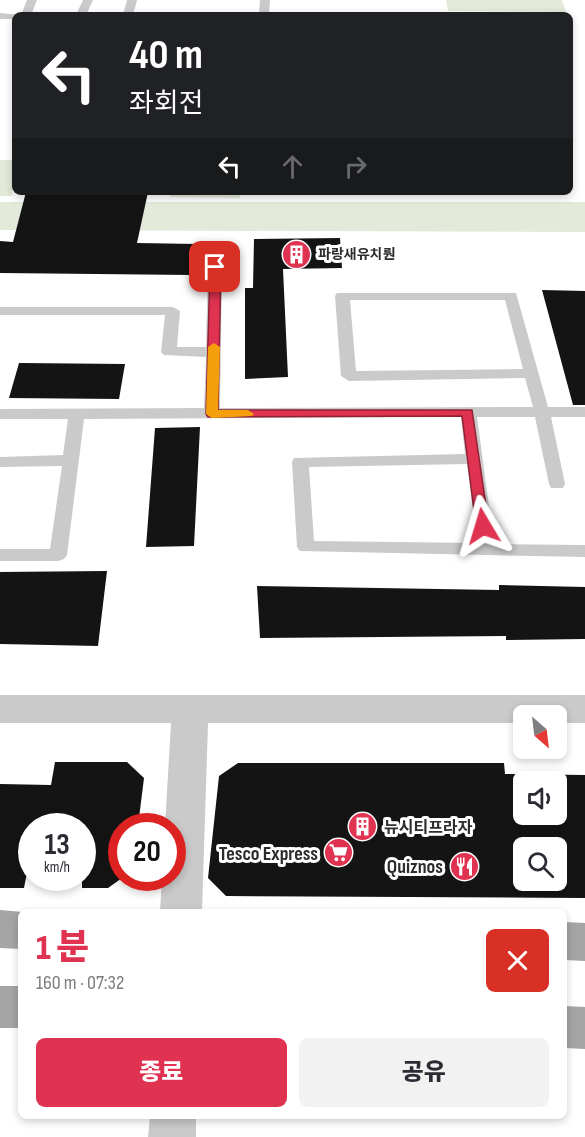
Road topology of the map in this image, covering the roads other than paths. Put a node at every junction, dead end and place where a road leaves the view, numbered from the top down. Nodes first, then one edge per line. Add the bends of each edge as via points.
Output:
1 (215, 267) dead end
2 (0, 311) edge
3 (214, 352) junction
4 (531, 373) junction
5 (542, 412) junction
6 (585, 412) edge
7 (468, 413) junction
8 (0, 414) edge
9 (77, 414) junction
10 (212, 414) junction
11 (474, 459) junction
12 (71, 460) junction
13 (0, 462) edge
14 (557, 484) dead end
15 (486, 548) junction
16 (585, 551) edge
17 (0, 555) edge
18 (0, 709) edge
19 (585, 709) edge
20 (190, 711) junction
21 (181, 909) edge
22 (0, 929) edge
23 (18, 930) edge
24 (567, 941) edge
25 (585, 942) edge
26 (0, 1007) edge
27 (18, 1007) edge
28 (567, 1027) edge
29 (585, 1028) edge
30 (173, 1119) edge
31 (172, 1137) edge

1 - 3 lane
2 - 3 lane via 172,311 169,352
3 - 10 lane
4 - 4 lane via 511,296 342,296 349,376
4 - 5 lane
5 - 6 lane
5 - 7 lane
5 - 14 lane
7 - 10 lane
7 - 11 lane
8 - 9 lane
9 - 10 lane
9 - 12 lane
11 - 15 lane
11 - 15 lane via 300,462 306,547
12 - 13 lane
12 - 17 lane via 58,555
15 - 16 lane
18 - 20 street
19 - 20 street
20 - 21 street
22 - 23 main road
24 - 25 main road
26 - 27 main road
28 - 29 main road
30 - 31 street

